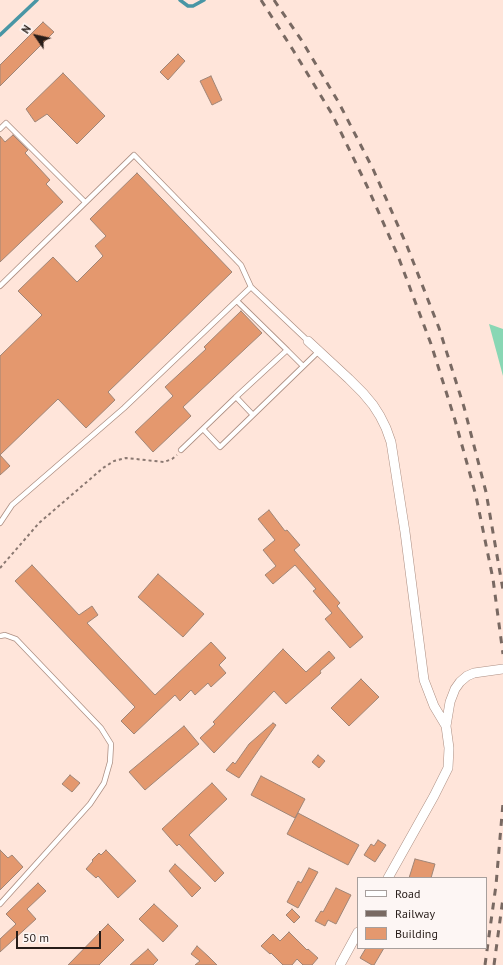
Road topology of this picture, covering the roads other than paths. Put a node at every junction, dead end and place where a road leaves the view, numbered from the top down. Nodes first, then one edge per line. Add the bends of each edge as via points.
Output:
1 (0, 129) edge
2 (85, 202) junction
3 (0, 286) edge
4 (251, 287) junction
5 (237, 301) junction
6 (308, 341) joint
7 (286, 350) junction
8 (319, 351) junction
9 (303, 366) junction
10 (236, 397) junction
11 (253, 415) junction
12 (203, 429) junction
13 (181, 450) road end
14 (0, 523) edge
15 (0, 636) edge
16 (503, 669) edge
17 (446, 726) junction
18 (389, 877) edge
19 (0, 904) edge
20 (357, 934) edge
21 (340, 965) edge

1 - 2 lane via 6,123
2 - 3 lane
2 - 4 lane via 134,155 242,265
4 - 5 lane
4 - 6 lane
5 - 7 lane
5 - 14 lane via 124,408 12,505
6 - 8 street
7 - 9 lane
7 - 10 lane
8 - 9 lane
8 - 17 street via 373,405 391,442 424,680 434,706
9 - 11 lane
10 - 11 lane
10 - 12 lane
11 - 12 lane via 220,447
12 - 13 lane
15 - 19 lane via 16,639 101,728 111,744 110,762 104,783 90,804
16 - 17 street via 467,676 460,682 450,702
17 - 18 street via 448,768
20 - 21 street

